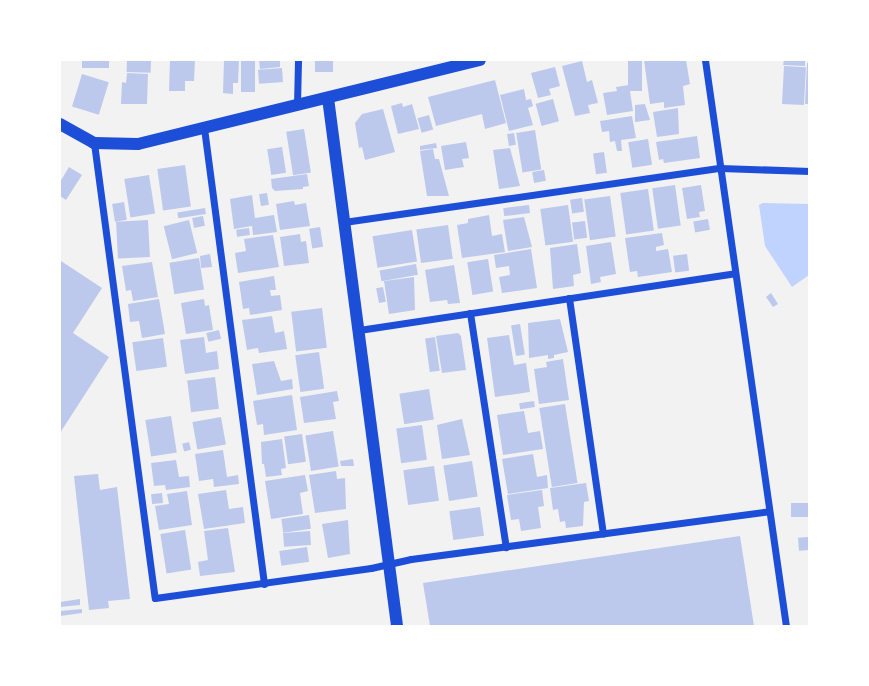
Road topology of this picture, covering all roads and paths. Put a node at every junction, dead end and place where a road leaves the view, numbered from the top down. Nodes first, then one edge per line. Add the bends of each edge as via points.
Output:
1 (298, 60) edge
2 (480, 60) edge
3 (705, 60) edge
4 (328, 98) junction
5 (297, 105) junction
6 (60, 124) edge
7 (204, 128) junction
8 (94, 143) junction
9 (720, 168) junction
10 (810, 171) edge
11 (344, 222) junction
12 (736, 273) junction
13 (569, 298) junction
14 (471, 313) junction
15 (359, 330) junction
16 (769, 511) junction
17 (603, 534) junction
18 (506, 547) junction
19 (389, 564) junction
20 (264, 584) junction
21 (397, 626) edge
22 (786, 626) edge

1 - 5 street
2 - 4 street
3 - 9 street
4 - 5 street
4 - 11 street
5 - 7 street
6 - 8 street
7 - 8 street via 138,144
7 - 20 street
8 - 20 street via 155,598
9 - 10 street
9 - 11 street
9 - 12 street
11 - 15 street
12 - 13 street
12 - 16 street
13 - 14 street
13 - 17 street
14 - 15 street
14 - 18 street
15 - 19 street
16 - 17 street
16 - 22 street
17 - 18 street
18 - 19 street
19 - 20 street
19 - 21 street

